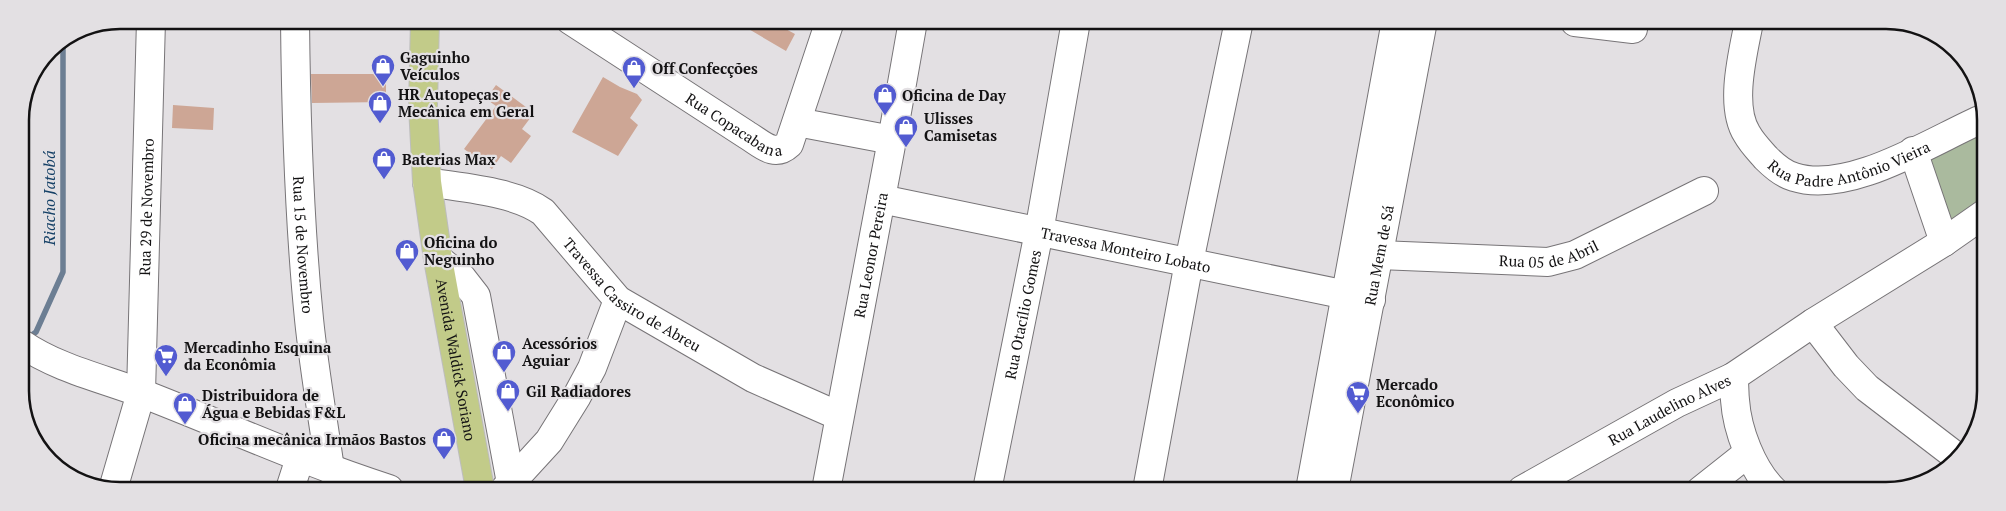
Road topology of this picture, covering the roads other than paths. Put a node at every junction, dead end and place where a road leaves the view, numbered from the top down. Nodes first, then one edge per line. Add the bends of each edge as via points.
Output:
1 (152, 29) edge
2 (295, 29) edge
3 (425, 29) edge
4 (590, 29) edge
5 (827, 29) edge
6 (912, 29) edge
7 (1075, 29) edge
8 (1237, 29) edge
9 (1395, 29) edge
10 (1422, 29) edge
11 (1626, 29) edge
12 (1748, 29) edge
13 (1633, 30) dead end
14 (1977, 121) edge
15 (796, 122) junction
16 (892, 140) junction
17 (1913, 151) junction
18 (427, 182) junction
19 (1704, 192) dead end
20 (881, 199) junction
21 (1977, 219) edge
22 (1039, 232) junction
23 (1944, 242) junction
24 (1380, 255) junction
25 (438, 259) junction
26 (1190, 262) junction
27 (1358, 298) junction
28 (618, 300) junction
29 (1813, 323) junction
30 (29, 349) edge
31 (1733, 377) junction
32 (141, 393) junction
33 (839, 416) junction
34 (1748, 453) junction
35 (1953, 453) edge
36 (300, 458) junction
37 (330, 469) junction
38 (115, 482) edge
39 (292, 482) edge
40 (368, 482) edge
41 (479, 482) edge
42 (507, 482) edge
43 (512, 482) edge
44 (827, 482) edge
45 (990, 482) edge
46 (1149, 482) edge
47 (1322, 482) edge
48 (1536, 482) edge
49 (1711, 482) edge
50 (1765, 482) edge

1 - 32 street, Rua 29 de Novembro
2 - 37 street, Rua 15 de Novembro via 296,134 303,246
3 - 18 main road, Avenida Waldick Soriano via 423,106
4 - 15 street, Rua Copacabana via 769,148 783,150 789,144
5 - 15 street, Rua Copacabana
6 - 16 street, Rua Leonor Pereira
7 - 22 street, Rua Otacílio Gomes
8 - 26 street
9 - 27 street, Rua Mem de Sá
10 - 24 street, Rua Mem de Sá
11 - 13 street
12 - 17 street, Rua Padre Antônio Vieira via 1741,61 1740,116 1746,133 1776,167 1793,177 1807,180 1838,179 1860,174
14 - 17 street, Rua Padre Antônio Vieira
15 - 16 street
16 - 20 street, Rua Leonor Pereira
17 - 23 street
18 - 25 main road, Avenida Waldick Soriano
18 - 28 street, Travessa Cassiro de Abreu via 511,197 534,206
19 - 24 street, Rua 05 de Abril via 1575,254 1548,262
20 - 22 street, Travessa Monteiro Lobato
20 - 33 street, Rua Leonor Pereira
21 - 23 street, Rua Laudelino Alves
22 - 26 street, Travessa Monteiro Lobato
22 - 45 street, Rua Otacílio Gomes
23 - 29 street, Rua Laudelino Alves
24 - 27 street, Rua Mem de Sá
25 - 41 main road, Avenida Waldick Soriano
25 - 42 street via 462,278 476,296
26 - 27 street, Travessa Monteiro Lobato
26 - 46 street
27 - 47 street, Rua Mem de Sá
28 - 33 street, Travessa Cassiro de Abreu via 753,378
28 - 43 street via 592,368 576,396 548,441
29 - 31 street, Rua Laudelino Alves
29 - 35 street via 1846,366 1868,388
30 - 32 street via 56,363
31 - 34 street via 1736,410
31 - 48 street, Rua Laudelino Alves via 1677,403
32 - 36 street
32 - 38 street, Rua 29 de Novembro
33 - 44 street, Rua Leonor Pereira
34 - 49 street
34 - 50 street
36 - 37 street
36 - 39 street
37 - 40 street

